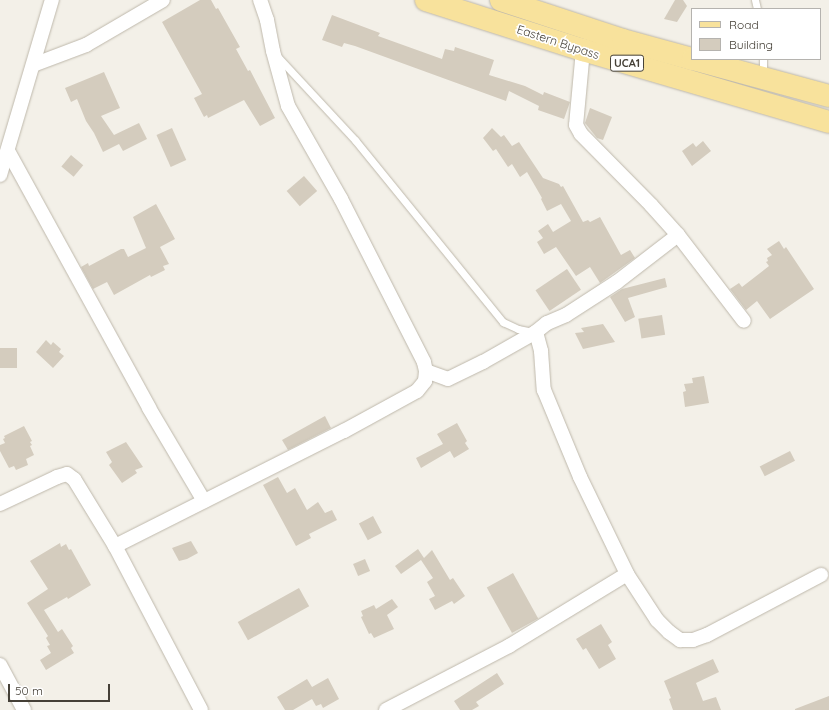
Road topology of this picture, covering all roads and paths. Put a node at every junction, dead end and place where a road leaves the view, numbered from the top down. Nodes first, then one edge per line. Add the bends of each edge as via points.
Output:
1 (52, 0) edge
2 (163, 0) edge
3 (260, 0) edge
4 (426, 0) edge
5 (501, 0) edge
6 (583, 50) junction
7 (273, 51) junction
8 (691, 59) edge
9 (700, 60) edge
10 (33, 65) junction
11 (763, 68) edge
12 (829, 96) edge
13 (829, 122) edge
14 (8, 151) junction
15 (0, 175) edge
16 (678, 235) junction
17 (744, 321) dead end
18 (536, 332) junction
19 (426, 371) junction
20 (204, 501) junction
21 (0, 504) edge
22 (116, 546) junction
23 (627, 574) junction
24 (821, 575) dead end
25 (0, 665) edge
26 (24, 710) edge
27 (201, 710) edge
28 (386, 710) edge

1 - 10 street
2 - 10 street via 86,45
3 - 7 street
4 - 6 main road, Eastern Bypass / UCA1
5 - 8 main road, Eastern Bypass / UCA1 via 623,40
6 - 13 main road, Eastern Bypass / UCA1
6 - 16 street via 576,125 581,134
7 - 18 lane via 355,140 503,322 518,330
7 - 19 street via 288,106 341,199 424,362
9 - 11 main road, Eastern Bypass / UCA1
10 - 14 street
11 - 12 main road, Eastern Bypass / UCA1
14 - 15 street
14 - 20 street via 149,408
16 - 17 street
16 - 18 street via 617,282
18 - 19 street via 483,362 448,378
18 - 23 street via 541,351 544,390 580,477
19 - 20 street via 425,381 417,391 344,431
20 - 22 street
21 - 22 street via 67,474 74,479
22 - 27 street
23 - 24 street via 657,620 680,640 693,640 707,635
23 - 28 street via 509,646
25 - 26 street

